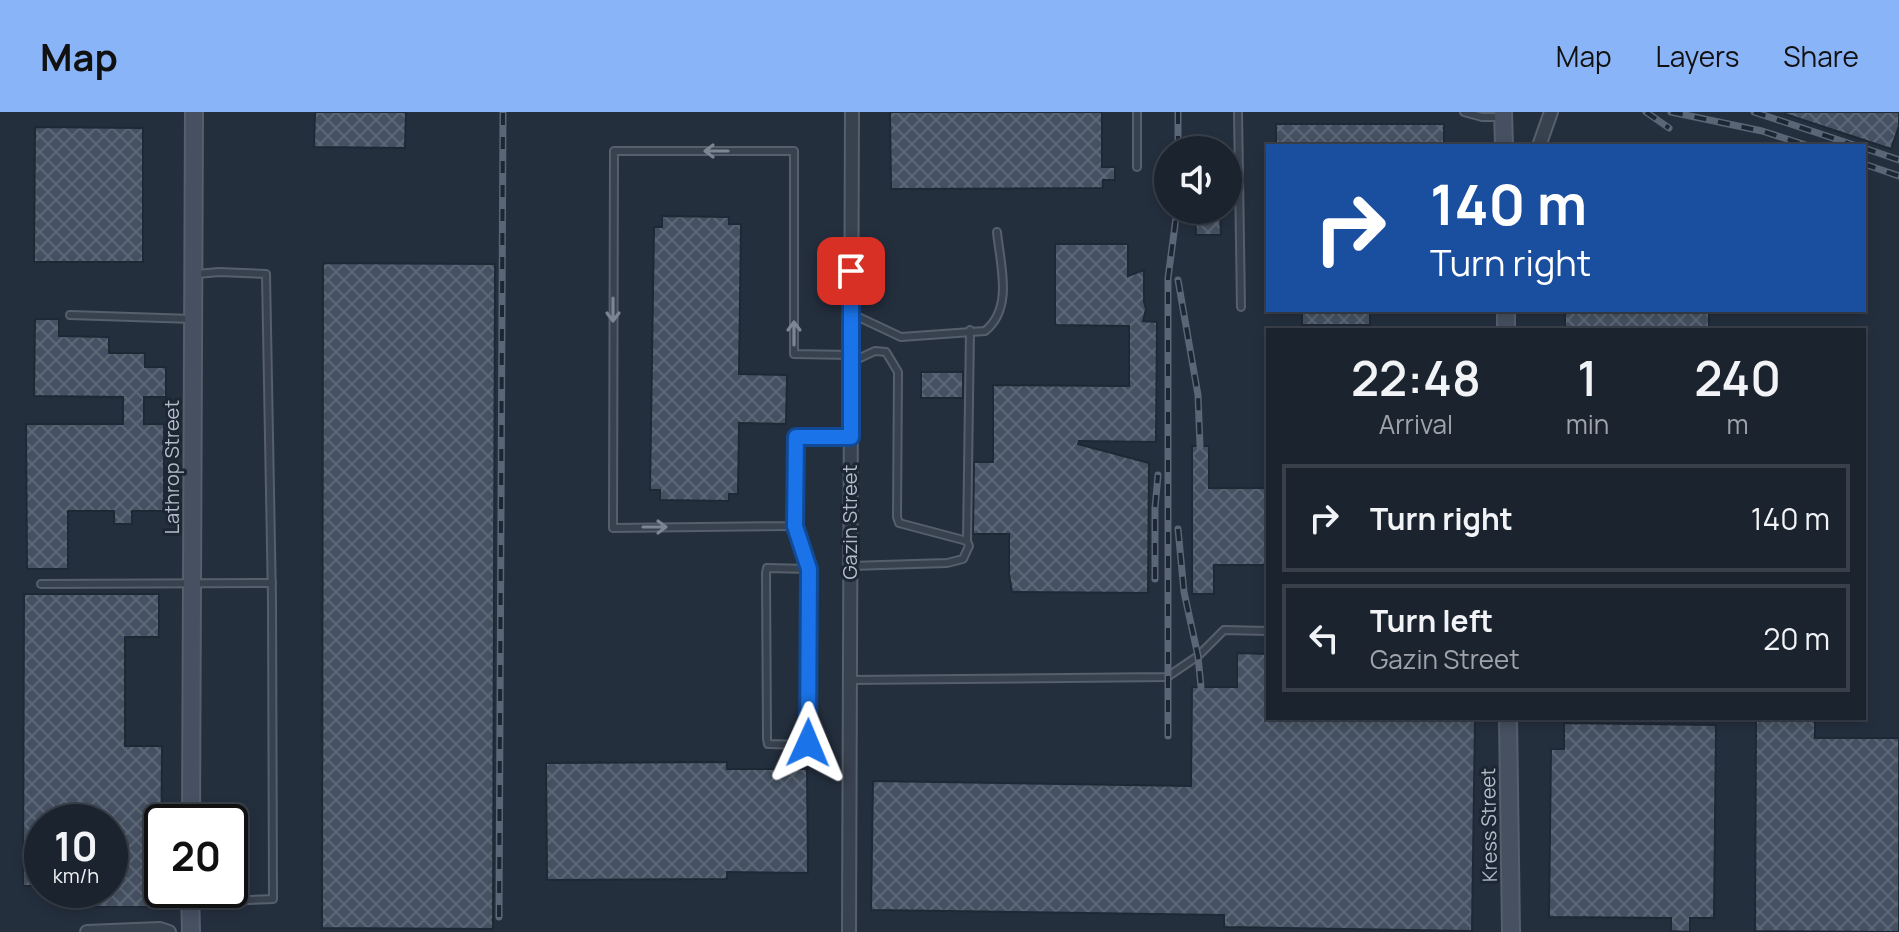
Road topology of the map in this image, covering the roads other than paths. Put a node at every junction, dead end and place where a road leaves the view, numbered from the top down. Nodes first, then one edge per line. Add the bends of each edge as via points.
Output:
1 (194, 112) edge
2 (852, 112) edge
3 (1137, 112) edge
4 (1238, 112) edge
5 (1464, 112) edge
6 (1551, 112) edge
7 (1503, 114) edge
8 (1504, 144) edge
9 (1540, 144) edge
10 (1137, 167) dead end
11 (997, 232) dead end
12 (193, 274) junction
13 (1241, 307) dead end
14 (852, 314) junction
15 (70, 315) dead end
16 (193, 319) junction
17 (970, 330) junction
18 (851, 358) junction
19 (851, 437) junction
20 (795, 526) junction
21 (967, 541) junction
22 (850, 566) junction
23 (809, 569) junction
24 (272, 583) junction
25 (41, 584) dead end
26 (192, 584) junction
27 (1266, 631) edge
28 (850, 680) junction
29 (1508, 720) edge
30 (191, 804) edge
31 (248, 898) edge
32 (190, 908) edge
33 (87, 932) edge
34 (169, 932) edge
35 (191, 932) edge
36 (849, 932) edge
37 (1511, 932) edge

1 - 12 street, Lathrop Street
2 - 14 street, Gazin Street
3 - 10 lane
4 - 13 lane
5 - 7 lane via 1482,117
6 - 9 street
7 - 8 street
11 - 17 lane via 1004,301 990,327
12 - 16 street, Lathrop Street
12 - 24 lane via 266,274
14 - 17 lane via 901,337
14 - 18 street, Gazin Street
15 - 16 lane
16 - 26 street, Lathrop Street
17 - 21 lane
18 - 19 street, Gazin Street
18 -> 20 lane via 794,354 794,151 614,151 613,528
18 - 21 lane via 886,352 898,372 899,523
19 - 20 lane via 796,437
19 - 22 street, Gazin Street
20 - 23 lane
21 - 22 lane via 963,559 947,563
22 - 28 street, Gazin Street
23 - 23 lane via 808,743 774,746 767,739 766,573 774,567
24 - 26 lane
24 - 31 lane via 273,899
25 - 26 lane
26 - 30 street, Lathrop Street
27 - 28 lane via 1224,630 1167,677
28 - 36 street, Gazin Street
29 - 37 street, Kress Street
32 - 35 street
33 - 34 street

